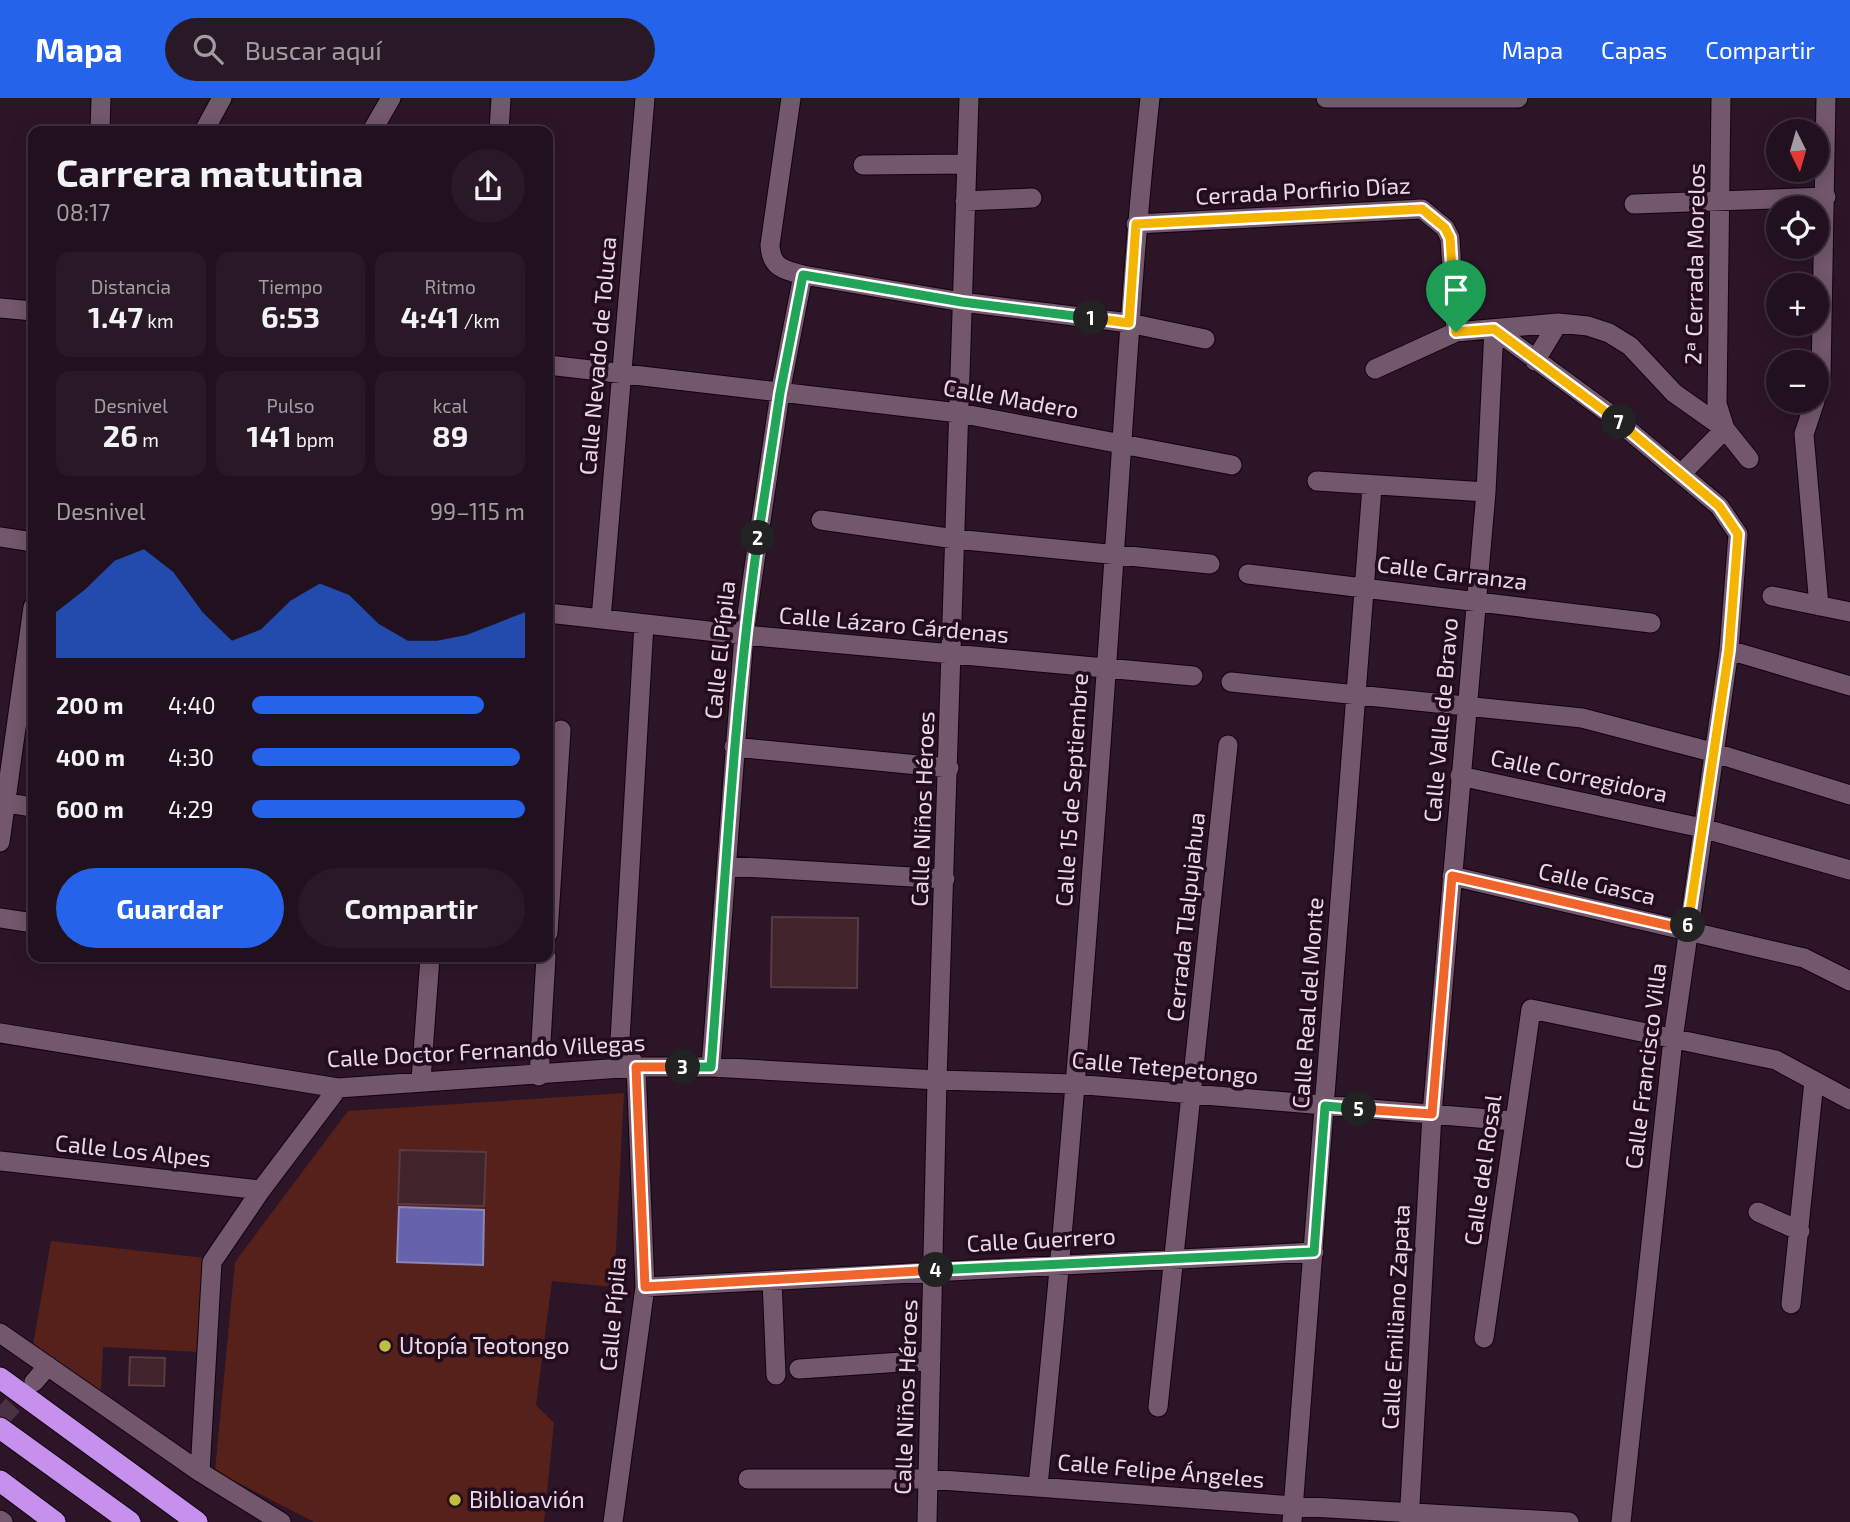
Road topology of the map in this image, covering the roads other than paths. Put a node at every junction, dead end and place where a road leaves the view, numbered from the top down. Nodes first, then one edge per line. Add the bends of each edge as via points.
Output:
1 (101, 98) edge
2 (222, 98) edge
3 (391, 98) edge
4 (501, 98) edge
5 (645, 98) edge
6 (791, 98) edge
7 (968, 98) edge
8 (1150, 98) edge
9 (1326, 98) edge
10 (1518, 98) edge
11 (1721, 98) edge
12 (1826, 98) edge
13 (1481, 99) edge
14 (100, 126) edge
15 (207, 126) edge
16 (375, 126) edge
17 (499, 126) edge
18 (966, 164) junction
19 (863, 165) dead end
20 (1825, 196) edge
21 (1032, 198) dead end
22 (1766, 199) edge
23 (965, 201) junction
24 (1721, 201) junction
25 (1634, 204) dead end
26 (1136, 224) junction
27 (1824, 259) edge
28 (803, 275) junction
29 (962, 302) junction
30 (0, 308) edge
31 (28, 311) edge
32 (1129, 323) junction
33 (1558, 323) junction
34 (1494, 329) junction
35 (1456, 332) junction
36 (1205, 339) dead end
37 (1822, 350) edge
38 (1535, 361) junction
39 (553, 366) edge
40 (1376, 369) dead end
41 (620, 373) junction
42 (780, 393) junction
43 (959, 412) junction
44 (1811, 413) edge
45 (1725, 429) junction
46 (1120, 443) junction
47 (1749, 458) dead end
48 (1232, 465) dead end
49 (1681, 474) junction
50 (1317, 481) dead end
51 (1373, 486) junction
52 (1486, 492) junction
53 (821, 520) dead end
54 (0, 537) edge
55 (955, 539) junction
56 (28, 541) edge
57 (1115, 553) junction
58 (1210, 564) dead end
59 (1248, 574) dead end
60 (1363, 588) junction
61 (1772, 596) dead end
62 (1476, 600) junction
63 (1819, 606) junction
64 (1850, 612) edge
65 (553, 614) edge
66 (601, 619) junction
67 (1651, 623) dead end
68 (643, 624) junction
69 (744, 635) junction
70 (1729, 650) junction
71 (952, 655) junction
72 (1106, 669) junction
73 (1193, 676) dead end
74 (1231, 682) dead end
75 (1850, 686) edge
76 (28, 692) edge
77 (1356, 697) junction
78 (1466, 708) junction
79 (561, 730) dead end
80 (1228, 745) dead end
81 (734, 747) junction
82 (1712, 752) junction
83 (948, 768) junction
84 (1460, 776) junction
85 (1850, 795) edge
86 (7, 803) junction
87 (28, 806) edge
88 (1702, 828) junction
89 (0, 842) edge
90 (553, 855) edge
91 (727, 866) junction
92 (1850, 870) edge
93 (1452, 876) junction
94 (945, 880) junction
95 (0, 918) edge
96 (28, 922) edge
97 (1688, 930) junction
98 (430, 962) edge
99 (546, 962) edge
100 (1850, 981) edge
101 (0, 1033) edge
102 (1673, 1039) junction
103 (636, 1067) junction
104 (711, 1067) junction
105 (539, 1076) junction
106 (421, 1080) junction
107 (937, 1080) junction
108 (1814, 1081) junction
109 (1074, 1084) junction
110 (338, 1088) junction
111 (1193, 1094) junction
112 (1850, 1100) edge
113 (1325, 1106) junction
114 (1432, 1114) junction
115 (1513, 1121) junction
116 (0, 1161) edge
117 (261, 1190) junction
118 (1758, 1212) dead end
119 (1800, 1231) junction
120 (1314, 1252) junction
121 (1173, 1257) junction
122 (1061, 1264) junction
123 (933, 1270) junction
124 (772, 1280) junction
125 (645, 1287) junction
126 (1791, 1304) dead end
127 (0, 1333) edge
128 (1484, 1338) dead end
129 (931, 1360) junction
130 (48, 1366) junction
131 (799, 1369) dead end
132 (776, 1375) dead end
133 (0, 1378) edge
134 (34, 1382) tunnel mouth
135 (1158, 1407) dead end
136 (0, 1428) edge
137 (201, 1472) junction
138 (748, 1479) dead end
139 (928, 1479) junction
140 (0, 1481) edge
141 (1038, 1485) junction
142 (1293, 1514) edge
143 (1410, 1516) edge
144 (55, 1522) edge
145 (130, 1522) edge
146 (197, 1522) edge
147 (281, 1522) edge
148 (613, 1522) edge
149 (927, 1522) edge
150 (1569, 1522) edge
151 (1620, 1522) edge

1 - 14 street
2 - 15 street
3 - 16 street
4 - 17 street
5 - 41 street, Calle Nevado de Toluca
6 - 28 street via 769,245 771,259 780,269
7 - 18 street, Calle Niños Héroes
8 - 26 street, Calle 15 de Septiembre
9 - 13 street
10 - 13 street
11 - 24 street, 2ª Cerrada Morelos
12 - 20 street
18 - 19 street
18 - 23 street, Calle Niños Héroes
21 - 23 street
22 - 24 street
23 - 29 street, Calle Niños Héroes
24 - 25 street
24 - 45 street, 2ª Cerrada Morelos via 1717,404
26 - 32 street, Calle 15 de Septiembre
26 - 35 street, Cerrada Porfirio Díaz via 1422,209 1450,238
27 - 37 street
28 - 29 street
28 - 42 street, Calle El Pípila
29 - 32 street
29 - 43 street, Calle Niños Héroes
30 - 31 street
32 - 36 street
32 - 46 street, Calle 15 de Septiembre
33 - 34 street
33 - 38 street
33 - 45 street via 1599,329 1630,346 1674,393
34 - 35 street
34 - 38 street, Calle Francisco Villa
34 - 52 street, Calle Valle de Bravo
35 - 40 street
38 - 49 street, Calle Francisco Villa via 1607,412
39 - 41 street, Calle Madero
41 - 42 street, Calle Madero
41 - 66 street, Calle Nevado de Toluca
42 - 43 street, Calle Madero
42 - 69 street, Calle El Pípila
43 - 46 street, Calle Madero
43 - 55 street, Calle Niños Héroes
44 - 63 street via 1804,435
45 - 47 street
45 - 49 street
46 - 48 street, Calle Madero
46 - 57 street, Calle 15 de Septiembre
49 - 70 street, Calle Francisco Villa via 1719,506 1738,534
50 - 51 street
51 - 52 street
51 - 60 street, Calle Real del Monte
52 - 62 street, Calle Valle de Bravo
53 - 55 street
54 - 56 street
55 - 57 street
55 - 71 street, Calle Niños Héroes
57 - 58 street
57 - 72 street, Calle 15 de Septiembre
59 - 60 street, Calle Carranza
60 - 62 street, Calle Carranza
60 - 77 street, Calle Real del Monte
61 - 63 street
62 - 67 street, Calle Carranza
62 - 78 street, Calle Valle de Bravo
63 - 64 street
65 - 66 street, Calle Lázaro Cárdenas
66 - 68 street, Calle Lázaro Cárdenas
68 - 69 street, Calle Lázaro Cárdenas
68 - 103 street via 620,1040
69 - 71 street, Calle Lázaro Cárdenas
69 - 81 street, Calle El Pípila
70 - 75 street
70 - 82 street, Calle Francisco Villa
71 - 72 street, Calle Lázaro Cárdenas
71 - 83 street, Calle Niños Héroes
72 - 73 street, Calle Lázaro Cárdenas
72 - 109 street, Calle 15 de Septiembre
74 - 77 street
76 - 86 street
77 - 78 street
77 - 113 street, Calle Real del Monte
78 - 82 street via 1582,718
78 - 84 street, Calle Valle de Bravo
79 - 90 street
80 - 111 street, Cerrada Tlalpujahua
81 - 83 street
81 - 91 street, Calle El Pípila
82 - 85 street
82 - 88 street, Calle Francisco Villa
83 - 94 street, Calle Niños Héroes
84 - 88 street, Calle Corregidora
84 - 93 street, Calle Valle de Bravo
86 - 87 street
86 - 89 street
88 - 92 street, Calle Corregidora
88 - 97 street, Calle Francisco Villa
91 - 94 street
91 - 104 street, Calle El Pípila
93 - 97 street, Calle Gasca
93 - 114 street, Calle Valle de Bravo
94 - 107 street, Calle Niños Héroes
95 - 96 street
97 - 100 street, Calle Gasca via 1804,958
97 - 102 street, Calle Francisco Villa
98 - 106 street
99 - 105 street
101 - 110 street, Calle Doctor Fernando Villegas
102 - 108 street via 1776,1060
102 - 115 street, Calle del Rosal via 1531,1009
102 - 151 street, Calle Francisco Villa
103 - 104 street, Calle Doctor Fernando Villegas
103 - 105 street, Calle Doctor Fernando Villegas
103 - 125 street, Calle Pípila
104 - 107 street, Calle Doctor Fernando Villegas
105 - 106 street, Calle Doctor Fernando Villegas
106 - 110 street, Calle Doctor Fernando Villegas
107 - 109 street, Calle Tetepetongo
107 - 123 street, Calle Niños Héroes
108 - 112 street
108 - 119 street
109 - 111 street, Calle Tetepetongo
109 - 122 street, Calle 15 de Septiembre
110 - 117 street
111 - 113 street, Calle Tetepetongo
111 - 121 street, Cerrada Tlalpujahua
113 - 114 street, Calle Tetepetongo
113 - 120 street, Calle Real del Monte
114 - 115 street, Calle Tetepetongo
114 - 143 street, Calle Emiliano Zapata
115 - 128 street, Calle del Rosal
116 - 117 street, Calle Los Alpes
117 - 137 street via 212,1262
118 - 119 street
119 - 126 street
120 - 121 street, Calle Guerrero
120 - 142 street, Calle Real del Monte
121 - 122 street, Calle Guerrero
121 - 135 street
122 - 123 street, Calle Guerrero
122 - 141 street, Calle 15 de Septiembre
123 - 124 street, Calle Guerrero
123 - 129 street, Calle Niños Héroes
124 - 125 street, Calle Guerrero
124 - 132 street
125 - 148 street, Calle Pípila
127 - 130 street
129 - 131 street
129 - 139 street, Calle Niños Héroes
130 - 134 street
130 - 137 street
133 - 146 highway
136 - 145 highway
137 - 147 street
138 - 139 street, Calle Felipe Ángeles
139 - 141 street, Calle Felipe Ángeles
139 - 149 street, Calle Niños Héroes
140 - 144 highway
141 - 142 street, Calle Felipe Ángeles
142 - 143 street, Calle Felipe Ángeles
143 - 150 street, Calle Felipe Ángeles

